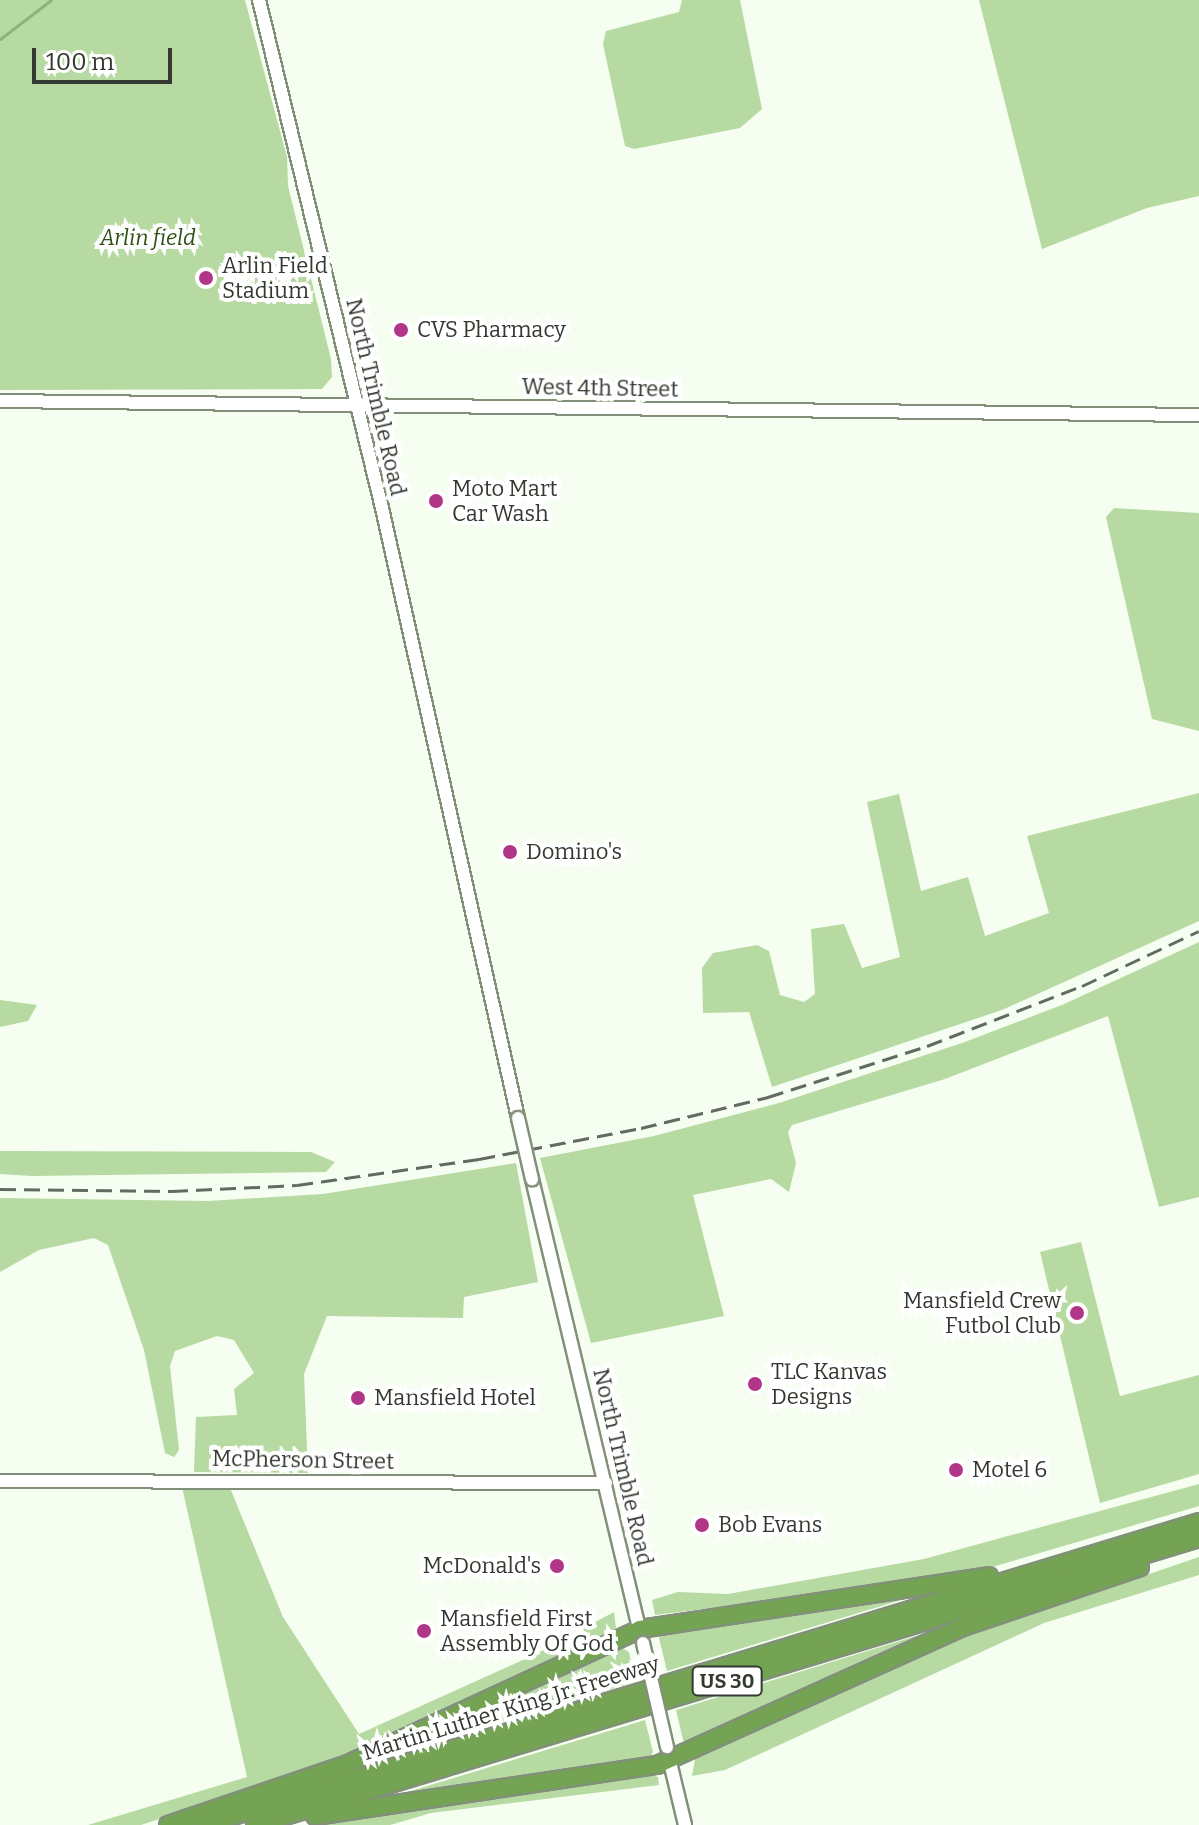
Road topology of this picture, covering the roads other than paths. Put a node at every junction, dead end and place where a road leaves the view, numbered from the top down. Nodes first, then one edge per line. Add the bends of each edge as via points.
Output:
1 (259, 0) edge
2 (0, 401) edge
3 (357, 405) junction
4 (1199, 415) edge
5 (0, 1481) edge
6 (606, 1483) junction
7 (1199, 1522) edge
8 (1199, 1538) edge
9 (1123, 1545) junction
10 (1199, 1548) edge
11 (641, 1636) junction
12 (668, 1754) junction
13 (168, 1825) edge
14 (203, 1825) edge
15 (255, 1825) edge
16 (283, 1825) edge
17 (685, 1825) edge

1 - 3 main road, North Trimble Road
2 - 3 main road, West 4th Street
3 - 4 main road, West 4th Street
3 - 6 main road, North Trimble Road, bridge
5 - 6 main road, McPherson Street
6 - 11 main road, North Trimble Road
7 - 9 highway, Martin Luther King Jr. Freeway / US 30
8 - 15 highway, Martin Luther King Jr. Freeway / US 30
9 - 11 highway via 1095,1546 946,1585
9 - 14 highway, Martin Luther King Jr. Freeway / US 30
10 - 12 highway via 960,1628
11 - 12 main road, North Trimble Road, bridge
11 - 13 highway via 348,1764
12 - 16 highway
12 - 17 main road, North Trimble Road

